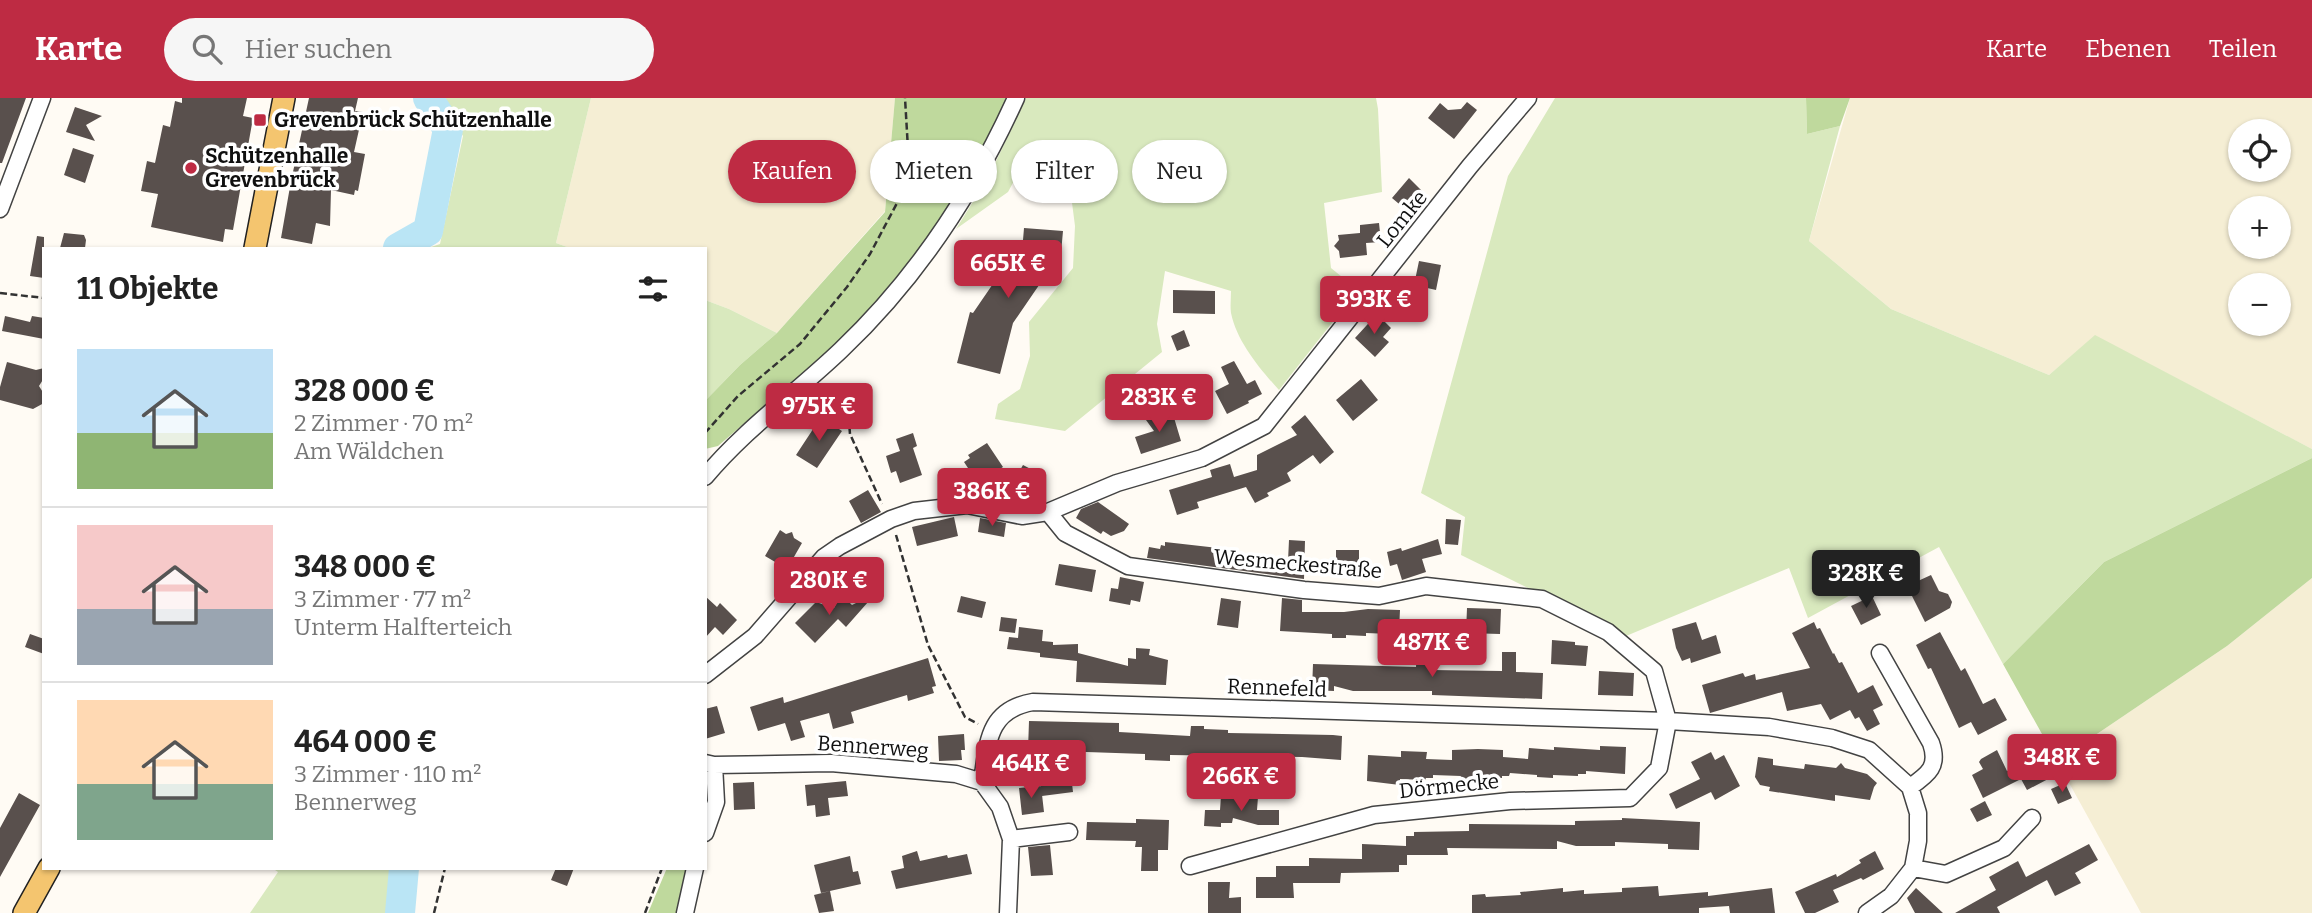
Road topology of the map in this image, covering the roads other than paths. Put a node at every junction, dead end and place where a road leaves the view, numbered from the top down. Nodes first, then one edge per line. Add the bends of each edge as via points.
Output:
1 (42, 98) edge
2 (284, 98) edge
3 (1016, 98) edge
4 (1528, 98) edge
5 (0, 209) edge
6 (255, 247) edge
7 (707, 475) edge
8 (1048, 512) junction
9 (1880, 653) dead end
10 (707, 673) edge
11 (1668, 722) junction
12 (710, 764) edge
13 (982, 782) junction
14 (1910, 787) junction
15 (2032, 818) dead end
16 (707, 828) edge
17 (1069, 832) dead end
18 (1011, 839) junction
19 (1190, 866) dead end
20 (1913, 868) junction
21 (48, 870) edge
22 (695, 870) edge
23 (24, 913) edge
24 (685, 913) edge
25 (1008, 913) edge
26 (1867, 913) edge

1 - 5 street
2 - 6 main road
3 - 7 street via 964,199 909,278 842,349 729,449
4 - 8 street, Lomke via 1264,426 1202,458 1117,483
8 - 10 street, Lomke via 1022,516 967,505 914,511 891,519 824,557 755,636
8 - 11 street, Wesmeckestraße via 1065,533 1128,566 1379,596 1426,586 1542,599 1608,632 1654,671
9 - 14 street via 1935,755 1924,778
11 - 13 street, Rennefeld via 1033,702 1009,709 990,731
11 - 14 street, Rennefeld via 1769,727 1832,738 1869,750
11 - 19 street, Dörmecke via 1660,768 1630,798 1510,801 1374,815
12 - 13 street, Bennerweg via 831,763 956,774
12 - 16 street via 716,803
13 - 18 street via 1000,807
14 - 20 street via 1918,813
15 - 20 street via 2004,848 1946,874
17 - 18 street
18 - 25 street
20 - 26 street via 1892,896
21 - 23 main road
22 - 24 street

